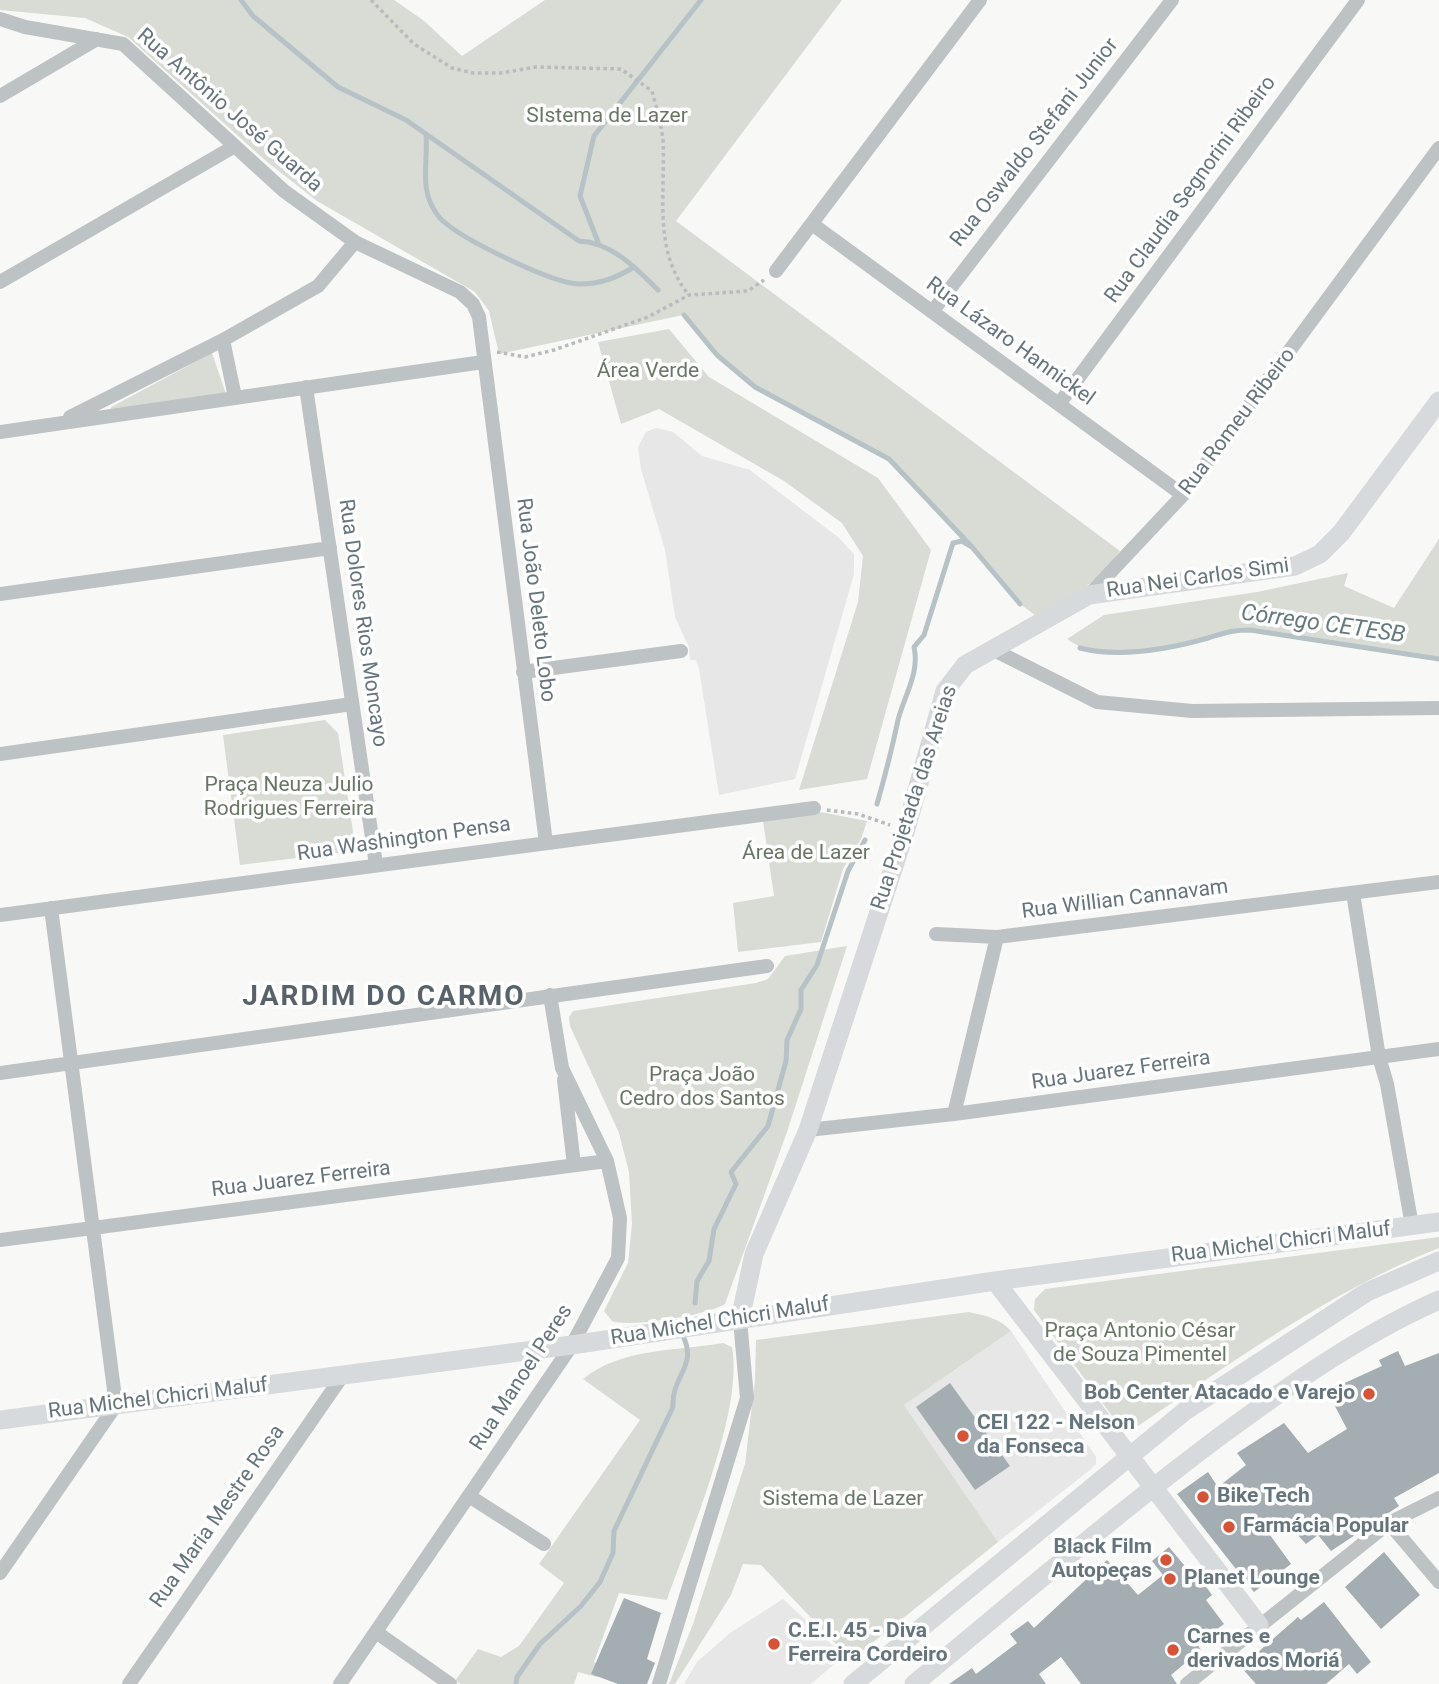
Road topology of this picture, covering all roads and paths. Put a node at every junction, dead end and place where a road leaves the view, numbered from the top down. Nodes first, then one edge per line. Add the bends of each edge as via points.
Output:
1 (371, 0) edge
2 (980, 0) edge
3 (1172, 0) edge
4 (1357, 0) edge
5 (0, 19) edge
6 (97, 40) junction
7 (0, 96) edge
8 (235, 146) junction
9 (1439, 148) edge
10 (812, 224) junction
11 (355, 242) junction
12 (776, 271) joint
13 (0, 282) edge
14 (689, 295) junction
15 (932, 312) junction
16 (480, 336) junction
17 (223, 340) junction
18 (482, 362) junction
19 (306, 387) junction
20 (235, 397) junction
21 (1439, 401) edge
22 (1059, 404) junction
23 (59, 423) junction
24 (0, 432) edge
25 (1183, 495) junction
26 (330, 548) junction
27 (0, 594) edge
28 (1084, 598) junction
29 (992, 649) junction
30 (681, 651) dead end
31 (523, 672) junction
32 (352, 704) junction
33 (1439, 708) edge
34 (0, 754) edge
35 (814, 808) joint
36 (887, 825) dead end
37 (546, 843) junction
38 (376, 866) junction
39 (1439, 882) edge
40 (1353, 892) junction
41 (51, 908) junction
42 (0, 915) edge
43 (936, 934) dead end
44 (997, 937) junction
45 (767, 966) dead end
46 (550, 995) junction
47 (1439, 1049) edge
48 (1379, 1057) junction
49 (71, 1064) junction
50 (562, 1068) junction
51 (0, 1073) edge
52 (954, 1114) junction
53 (807, 1130) junction
54 (607, 1161) junction
55 (574, 1166) junction
56 (1439, 1222) edge
57 (1412, 1226) junction
58 (93, 1228) junction
59 (0, 1241) edge
60 (1439, 1261) edge
61 (995, 1281) junction
62 (1439, 1300) edge
63 (740, 1320) junction
64 (572, 1345) junction
65 (343, 1375) junction
66 (116, 1405) junction
67 (0, 1420) edge
68 (1129, 1455) junction
69 (1153, 1486) junction
70 (469, 1496) junction
71 (1439, 1498) edge
72 (1389, 1522) junction
73 (544, 1544) dead end
74 (0, 1573) edge
75 (1439, 1582) edge
76 (1259, 1625) junction
77 (376, 1632) junction
78 (129, 1684) edge
79 (340, 1684) edge
80 (450, 1684) edge
81 (659, 1684) edge
82 (853, 1684) edge
83 (914, 1684) edge
84 (1187, 1684) edge

1 - 14 path via 414,44 452,68 473,73 536,67 621,69 652,91 663,138 665,246 675,278
2 - 10 street
3 - 15 street, Rua Oswaldo Stefani Junior
4 - 22 street, Rua Claudia Segnorini Ribeiro
5 - 6 street, Rua Antônio José Guarda
6 - 7 street
6 - 8 street, Rua Antônio José Guarda via 123,44
8 - 11 street, Rua Antônio José Guarda via 284,191
8 - 13 street
9 - 25 street, Rua Romeu Ribeiro
10 - 12 street
10 - 15 street, Rua Lázaro Hannickel
11 - 16 street, Rua Antônio José Guarda via 460,292 479,317
11 - 17 street via 318,286
12 - 14 path via 748,291
14 - 16 path via 648,317 525,357 498,352
15 - 22 street, Rua Lázaro Hannickel
16 - 18 street, Rua Antônio José Guarda
17 - 20 street
17 - 23 street
18 - 19 street
18 - 31 street, Rua João Deleto Lobo
19 - 20 street
19 - 26 street, Rua Dolores Rios Moncayo
20 - 23 street
21 - 28 street, Rua Nei Carlos Simi via 1341,533 1320,554 1296,566
22 - 25 street, Rua Lázaro Hannickel
23 - 24 street
25 - 28 street, Rua Romeu Ribeiro
26 - 27 street
26 - 32 street, Rua Dolores Rios Moncayo
28 - 29 street, Rua Romeu Ribeiro
29 - 33 street via 1097,702 1192,711
29 - 53 street, Rua Projetada das Areias via 965,666 945,691 906,829
30 - 31 street
31 - 37 street, Rua João Deleto Lobo
32 - 34 street
32 - 38 street, Rua Dolores Rios Moncayo
35 - 36 path via 858,814
35 - 37 street, Rua Washington Pensa
37 - 38 street, Rua Washington Pensa
38 - 41 street, Rua Washington Pensa
39 - 40 street, Rua Willian Cannavam
40 - 44 street, Rua Willian Cannavam
40 - 48 street
41 - 42 street, Rua Washington Pensa
41 - 49 street
43 - 44 street
44 - 52 street, Rua Willian Cannavam
45 - 46 street
46 - 49 street
46 - 50 street, Rua Manoel Peres
47 - 48 street, Rua Juarez Ferreira
48 - 52 street, Rua Juarez Ferreira
48 - 57 street
49 - 51 street
49 - 58 street
50 - 54 street, Rua Manoel Peres
50 - 55 street, Rua Manoel Peres
52 - 53 street, Rua Juarez Ferreira
53 - 63 street, Rua Projetada das Areias via 754,1254
54 - 55 street, Rua Juarez Ferreira
54 - 64 street, Rua Manoel Peres via 620,1218 618,1258
55 - 58 street, Rua Juarez Ferreira
56 - 57 street, Rua Michel Chicri Maluf
57 - 61 street, Rua Michel Chicri Maluf
58 - 59 street, Rua Juarez Ferreira
58 - 66 street
60 - 68 street via 1367,1292 1196,1404
61 - 63 street, Rua Michel Chicri Maluf
61 - 68 street
62 - 69 street via 1290,1384
63 - 64 street, Rua Michel Chicri Maluf
63 - 81 street via 747,1398
64 - 65 street, Rua Michel Chicri Maluf
64 - 70 street, Rua Manoel Peres
65 - 66 street, Rua Michel Chicri Maluf
65 - 78 street, Rua Maria Mestre Rosa
66 - 67 street, Rua Michel Chicri Maluf
66 - 74 street
68 - 69 street
68 - 82 street
69 - 76 street
69 - 83 street
70 - 73 street
70 - 77 street, Rua Manoel Peres
71 - 72 street
72 - 75 street
72 - 76 street
76 - 84 street
77 - 79 street, Rua Manoel Peres
77 - 80 street

